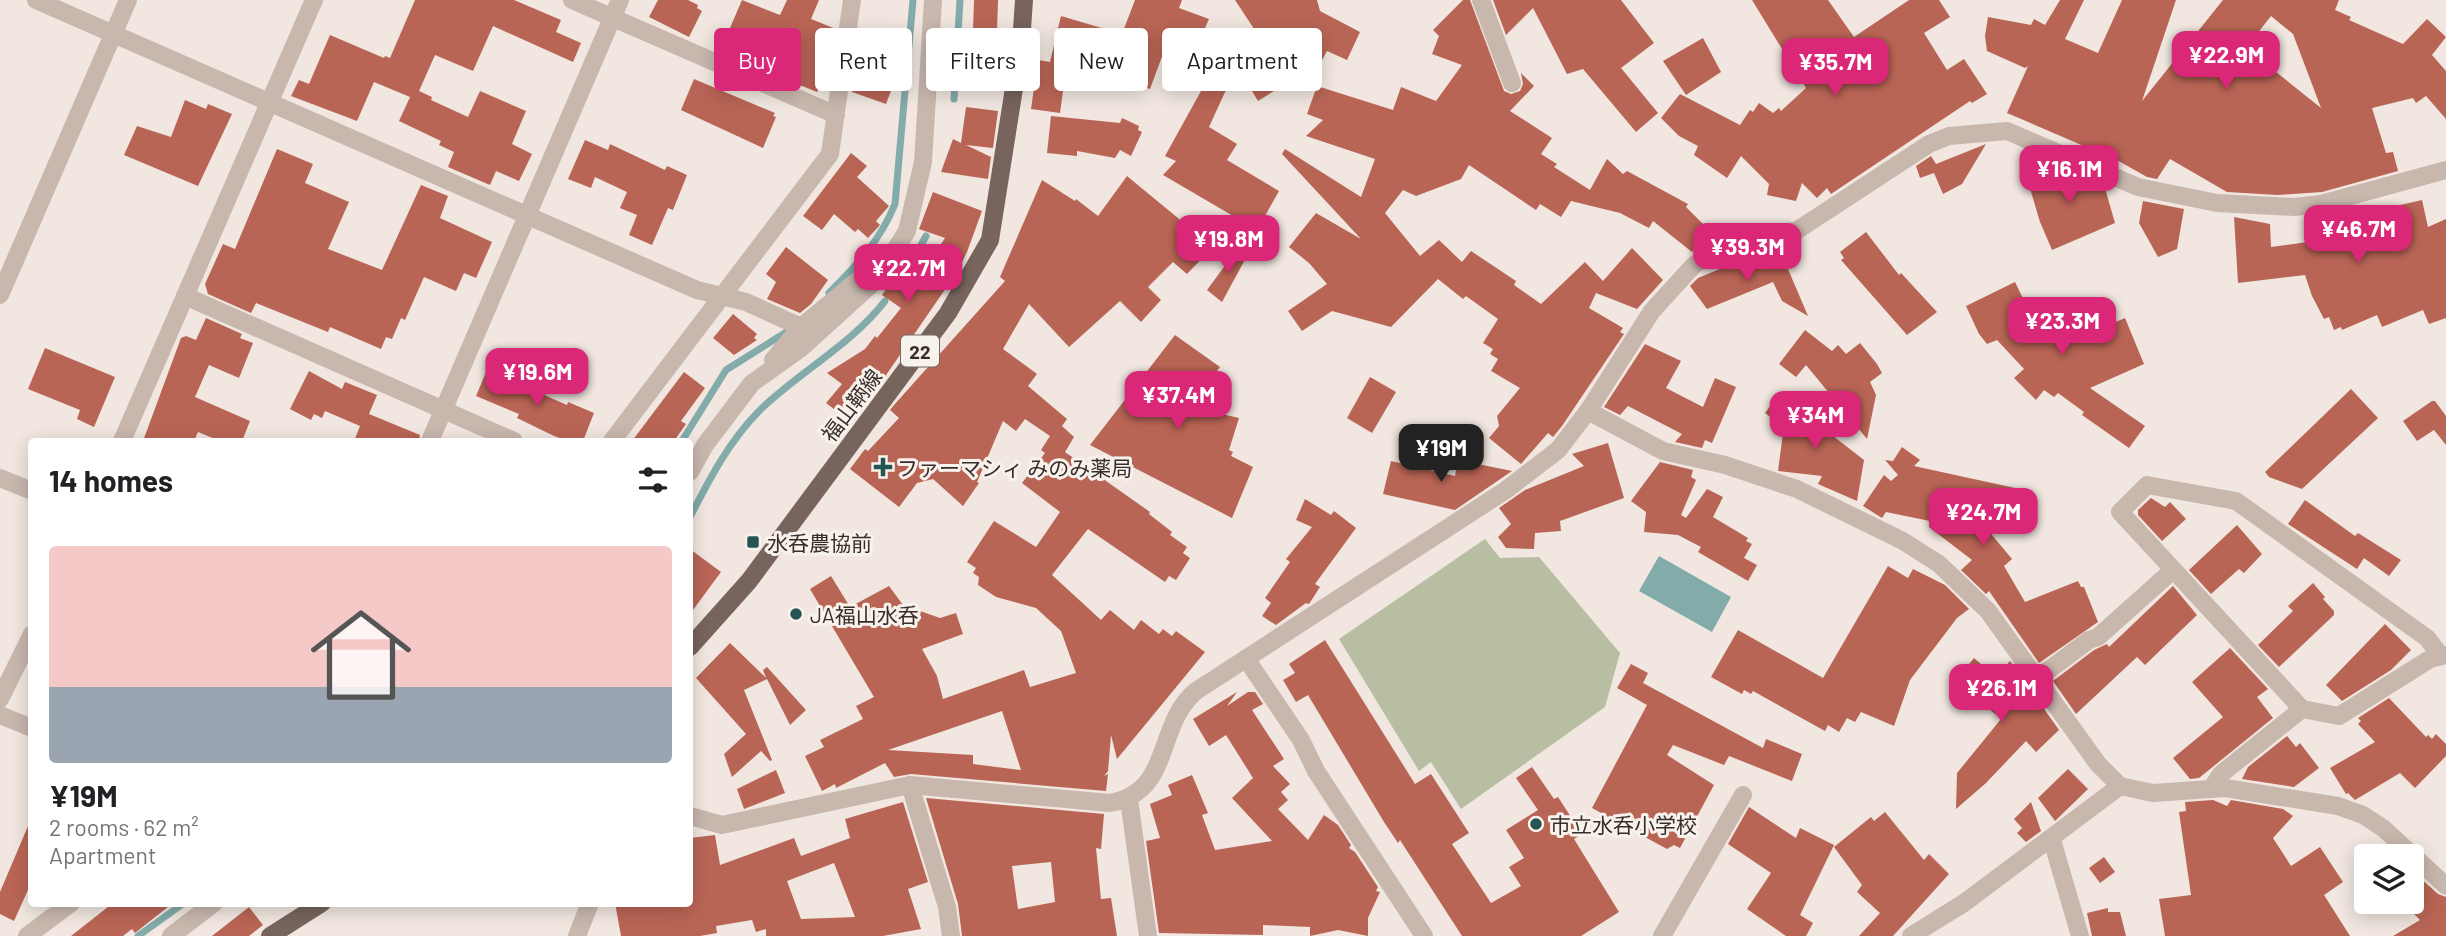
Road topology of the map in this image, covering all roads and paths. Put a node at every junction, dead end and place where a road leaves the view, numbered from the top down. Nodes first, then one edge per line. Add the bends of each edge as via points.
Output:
1 (36, 0) edge
2 (128, 0) edge
3 (314, 0) edge
4 (572, 0) edge
5 (621, 0) edge
6 (852, 0) edge
7 (933, 0) edge
8 (1024, 0) edge
9 (1481, 0) edge
10 (613, 18) junction
11 (113, 33) junction
12 (1512, 83) dead end
13 (270, 101) junction
14 (836, 115) junction
15 (2446, 170) edge
16 (528, 215) junction
17 (885, 265) junction
18 (0, 295) edge
19 (185, 296) junction
20 (722, 296) junction
21 (801, 327) junction
22 (752, 383) junction
23 (443, 411) junction
24 (1588, 411) junction
25 (123, 438) edge
26 (431, 438) edge
27 (507, 438) edge
28 (614, 438) edge
29 (693, 467) edge
30 (0, 478) edge
31 (28, 489) edge
32 (2173, 570) junction
33 (28, 642) edge
34 (693, 644) edge
35 (2443, 655) edge
36 (1247, 660) junction
37 (2038, 678) junction
38 (0, 699) edge
39 (2302, 709) junction
40 (0, 715) edge
41 (28, 726) edge
42 (909, 785) junction
43 (2120, 786) junction
44 (2211, 789) junction
45 (1743, 795) dead end
46 (1129, 800) junction
47 (693, 817) edge
48 (2052, 840) junction
49 (2446, 887) edge
50 (66, 907) edge
51 (209, 907) edge
52 (316, 907) edge
53 (589, 907) edge
54 (27, 936) edge
55 (171, 936) edge
56 (270, 936) edge
57 (578, 936) edge
58 (951, 936) edge
59 (1148, 936) edge
60 (1424, 936) edge
61 (1662, 936) edge
62 (1911, 936) edge
63 (2080, 936) edge

1 - 11 street
2 - 11 street
3 - 13 street
4 - 10 street
5 - 10 street
6 - 14 street
7 - 17 street via 923,162 906,231
8 - 34 main road, 福山鞆線 / 22 via 990,240 932,336 749,581
9 - 12 street
10 - 14 street
10 - 16 street
11 - 13 street
11 - 18 street
13 - 16 street
13 - 19 street
14 - 20 street via 830,154
15 - 24 street via 2321,204 2217,203 2138,187 2007,131 1949,136 1929,144 1796,231 1736,238 1715,248 1652,311
16 - 20 street via 697,290
16 - 23 street
17 - 21 street via 870,270
17 - 22 street via 876,279 800,349
19 - 23 street
19 - 25 street
20 - 21 street
20 - 28 street
21 - 22 street
22 - 29 street
23 - 26 street
23 - 27 street
24 - 36 street via 1558,450 1506,490
24 - 37 street via 1663,452 1726,465 1797,489 1903,541 1939,564 1988,611
30 - 31 street
32 - 35 street via 2120,513 2147,485 2236,500 2427,638
32 - 37 street via 2098,637
32 - 39 street
33 - 38 street
35 - 39 street via 2339,716
36 - 46 street via 1184,701 1142,792
36 - 60 street
37 - 43 street via 2098,764
39 - 44 street via 2221,774
40 - 41 street
42 - 46 street via 1110,803
42 - 47 street via 723,825
42 - 58 street via 947,907
43 - 44 street via 2153,793
43 - 48 street
44 - 49 street via 2338,806 2363,815
45 - 61 street
46 - 59 street
48 - 62 street
48 - 63 street
50 - 54 street
51 - 55 street
52 - 56 main road
53 - 57 street

